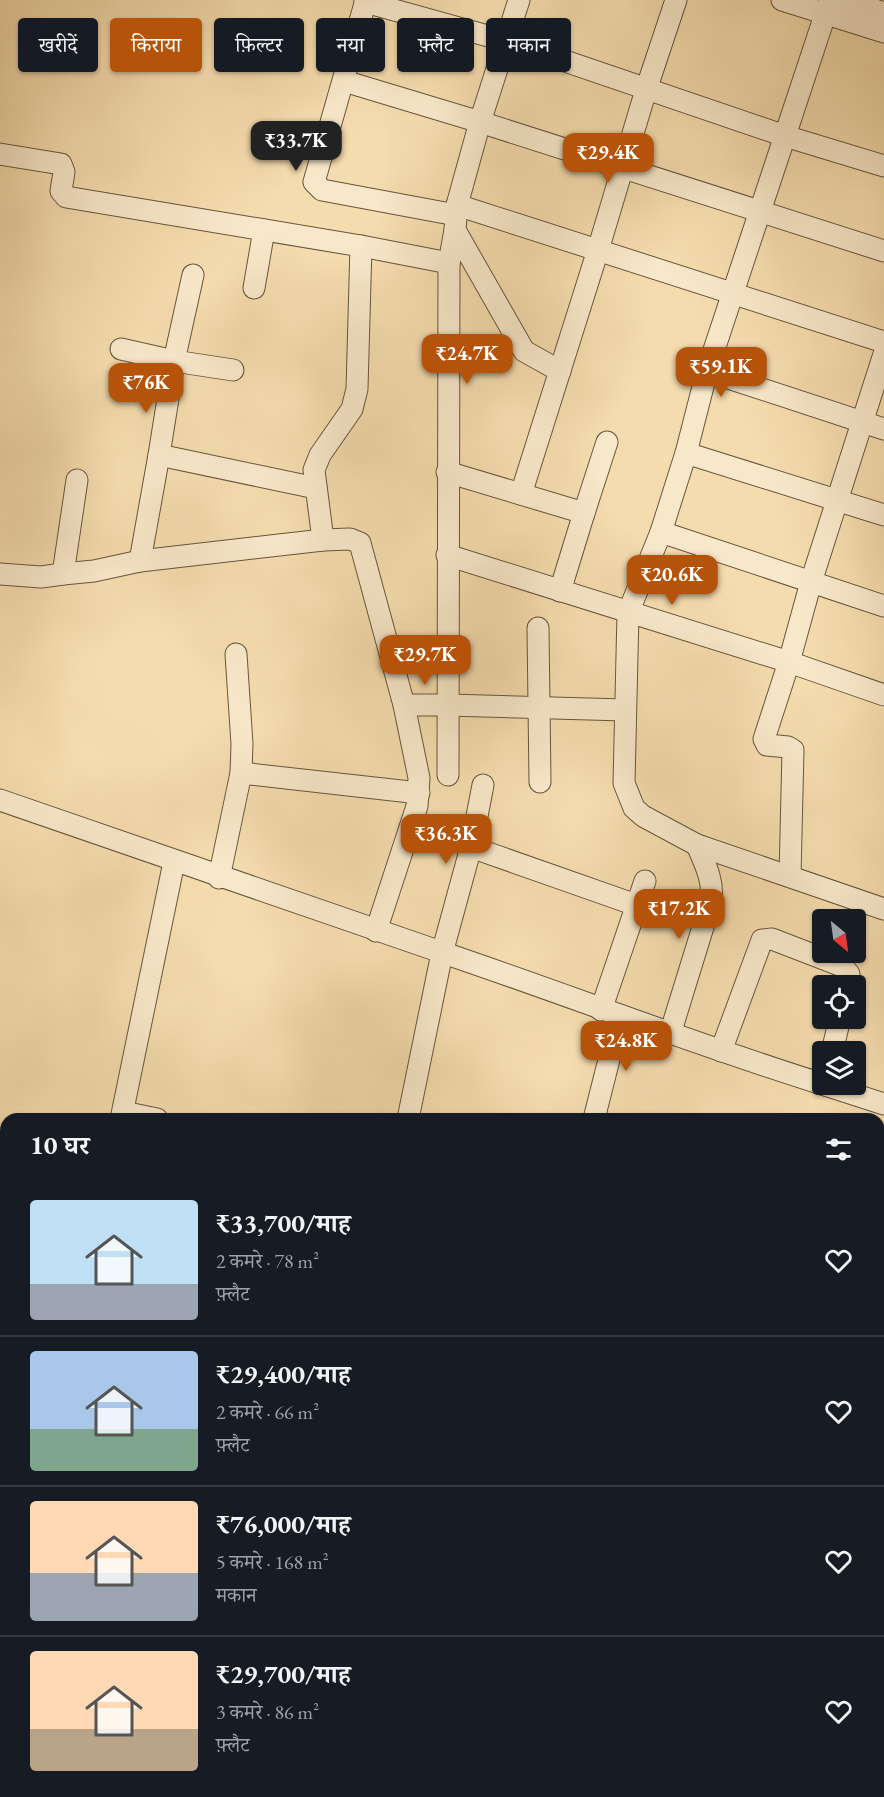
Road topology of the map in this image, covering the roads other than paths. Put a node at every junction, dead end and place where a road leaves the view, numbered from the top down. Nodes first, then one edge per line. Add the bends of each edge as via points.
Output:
1 (519, 0) edge
2 (676, 0) edge
3 (782, 0) edge
4 (845, 0) edge
5 (366, 1) edge
6 (827, 7) edge
7 (884, 13) edge
8 (513, 18) edge
9 (884, 32) edge
10 (486, 35) edge
11 (571, 64) edge
12 (496, 72) edge
13 (344, 81) junction
14 (646, 90) junction
15 (480, 122) junction
16 (785, 136) junction
17 (0, 154) edge
18 (884, 166) edge
19 (623, 168) junction
20 (760, 211) junction
21 (456, 217) junction
22 (264, 230) junction
23 (361, 246) junction
24 (598, 250) junction
25 (884, 251) edge
26 (448, 263) junction
27 (193, 275) dead end
28 (254, 288) dead end
29 (733, 293) junction
30 (884, 342) edge
31 (121, 349) dead end
32 (884, 354) edge
33 (174, 361) junction
34 (233, 370) dead end
35 (560, 371) junction
36 (707, 371) junction
37 (862, 422) junction
38 (884, 429) edge
39 (607, 442) dead end
40 (686, 453) junction
41 (159, 455) junction
42 (447, 472) junction
43 (77, 480) dead end
44 (316, 488) junction
45 (521, 494) junction
46 (838, 499) junction
47 (584, 513) junction
48 (884, 514) edge
49 (661, 532) junction
50 (323, 540) junction
51 (447, 555) junction
52 (140, 561) junction
53 (0, 574) edge
54 (63, 574) junction
55 (811, 582) junction
56 (560, 591) junction
57 (884, 606) edge
58 (628, 613) junction
59 (538, 628) dead end
60 (236, 654) dead end
61 (789, 662) junction
62 (884, 694) edge
63 (404, 705) junction
64 (448, 705) junction
65 (540, 708) junction
66 (625, 710) junction
67 (241, 773) junction
68 (448, 774) dead end
69 (540, 782) dead end
70 (483, 785) dead end
71 (419, 793) junction
72 (0, 800) edge
73 (697, 845) junction
74 (471, 847) junction
75 (174, 862) junction
76 (790, 876) junction
77 (219, 878) junction
78 (645, 881) dead end
79 (636, 905) junction
80 (884, 909) edge
81 (376, 931) junction
82 (442, 952) junction
83 (849, 975) edge
84 (610, 1013) junction
85 (670, 1034) junction
86 (721, 1051) junction
87 (812, 1081) edge
88 (866, 1094) edge
89 (882, 1097) edge
90 (123, 1113) edge
91 (409, 1113) edge
92 (595, 1113) edge

1 - 8 street
2 - 14 street
3 - 6 street
4 - 7 street
5 - 10 street
5 - 13 street
6 - 9 street
6 - 16 street
11 - 14 street
12 - 15 street
13 - 15 street
13 - 21 street via 315,176 318,187
14 - 16 street
14 - 19 street
15 - 19 street
15 - 21 street
16 - 18 street
16 - 20 street
17 - 22 street via 61,164 61,191 66,197
19 - 20 street
19 - 24 street
20 - 25 street
20 - 29 street
21 - 24 street
21 - 26 street
21 - 35 street via 524,351
22 - 23 street
22 - 28 street
23 - 26 street
23 - 44 street via 357,389 352,409 314,470
24 - 29 street
24 - 35 street
26 - 42 street
27 - 33 street
29 - 30 street
29 - 36 street
31 - 33 street
32 - 37 street
33 - 34 street
33 - 41 street
35 - 45 street
36 - 37 street
36 - 40 street
37 - 38 street
37 - 46 street
39 - 47 street
40 - 46 street
40 - 49 street
41 - 44 street
41 - 52 street
42 - 45 street
42 - 51 street
43 - 54 street
44 - 50 street
45 - 47 street
46 - 48 street
46 - 55 street
47 - 56 street
49 - 55 street
49 - 58 street
50 - 52 street
50 - 63 street via 350,539 360,543
51 - 56 street
51 - 64 street
52 - 54 street
53 - 54 street
55 - 57 street
55 - 61 street
56 - 58 street
58 - 61 street
58 - 66 street
59 - 65 street
60 - 67 street
61 - 62 street
61 - 76 street via 764,739 767,745 792,750
63 - 64 street
63 - 71 street via 417,763
64 - 65 street
64 - 68 street
65 - 66 street
65 - 69 street
66 - 73 street via 624,783 634,808
67 - 71 street
67 - 77 street
70 - 74 street
71 - 81 street
72 - 75 street
73 - 76 street
73 - 85 street via 713,890
74 - 79 street
74 - 82 street
75 - 77 street
75 - 90 street
76 - 80 street
77 - 81 street
78 - 79 street
79 - 84 street
81 - 82 street
82 - 84 street
82 - 91 street
83 - 86 street via 842,966 772,939 762,940
84 - 85 street
84 - 92 street
85 - 86 street
86 - 87 street
88 - 89 street

